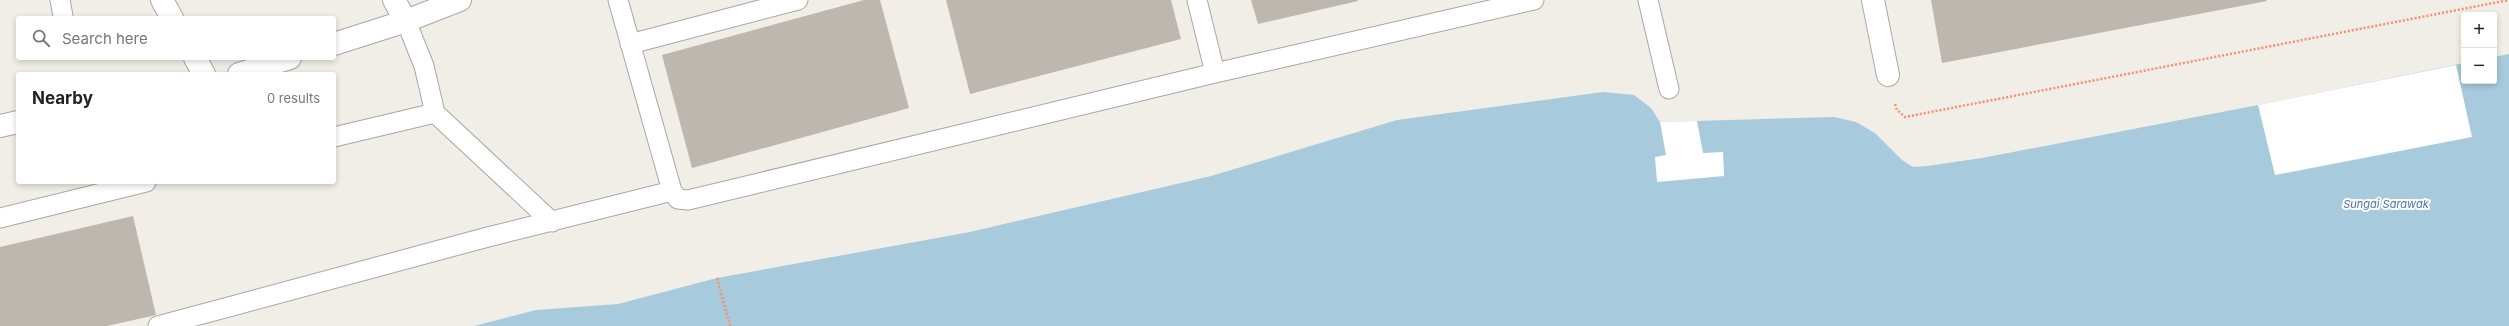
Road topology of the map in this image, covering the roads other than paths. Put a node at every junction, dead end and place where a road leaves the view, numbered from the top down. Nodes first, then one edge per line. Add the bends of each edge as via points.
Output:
1 (162, 0) edge
2 (394, 0) edge
3 (460, 0) edge
4 (618, 0) edge
5 (798, 0) edge
6 (1197, 0) edge
7 (1534, 0) edge
8 (1648, 0) edge
9 (1873, 0) edge
10 (171, 16) edge
11 (406, 21) junction
12 (336, 43) edge
13 (630, 44) junction
14 (196, 60) edge
15 (284, 60) edge
16 (203, 72) edge
17 (245, 72) edge
18 (1215, 72) junction
19 (1888, 75) road end
20 (1669, 89) dead end
21 (435, 113) junction
22 (16, 122) edge
23 (0, 126) edge
24 (336, 137) edge
25 (138, 184) edge
26 (672, 191) junction
27 (0, 218) edge
28 (552, 222) junction
29 (158, 326) edge

1 - 10 street
2 - 11 street
3 - 11 street
4 - 13 lane
5 - 13 lane
6 - 18 lane
7 - 18 lane
8 - 20 lane
9 - 19 street
11 - 12 street
11 - 21 lane via 424,66
13 - 26 lane
14 - 16 street
15 - 17 street
18 - 26 lane via 688,200 678,199
21 - 24 lane
21 - 28 lane
22 - 23 street
25 - 27 lane
26 - 28 lane
28 - 29 lane

